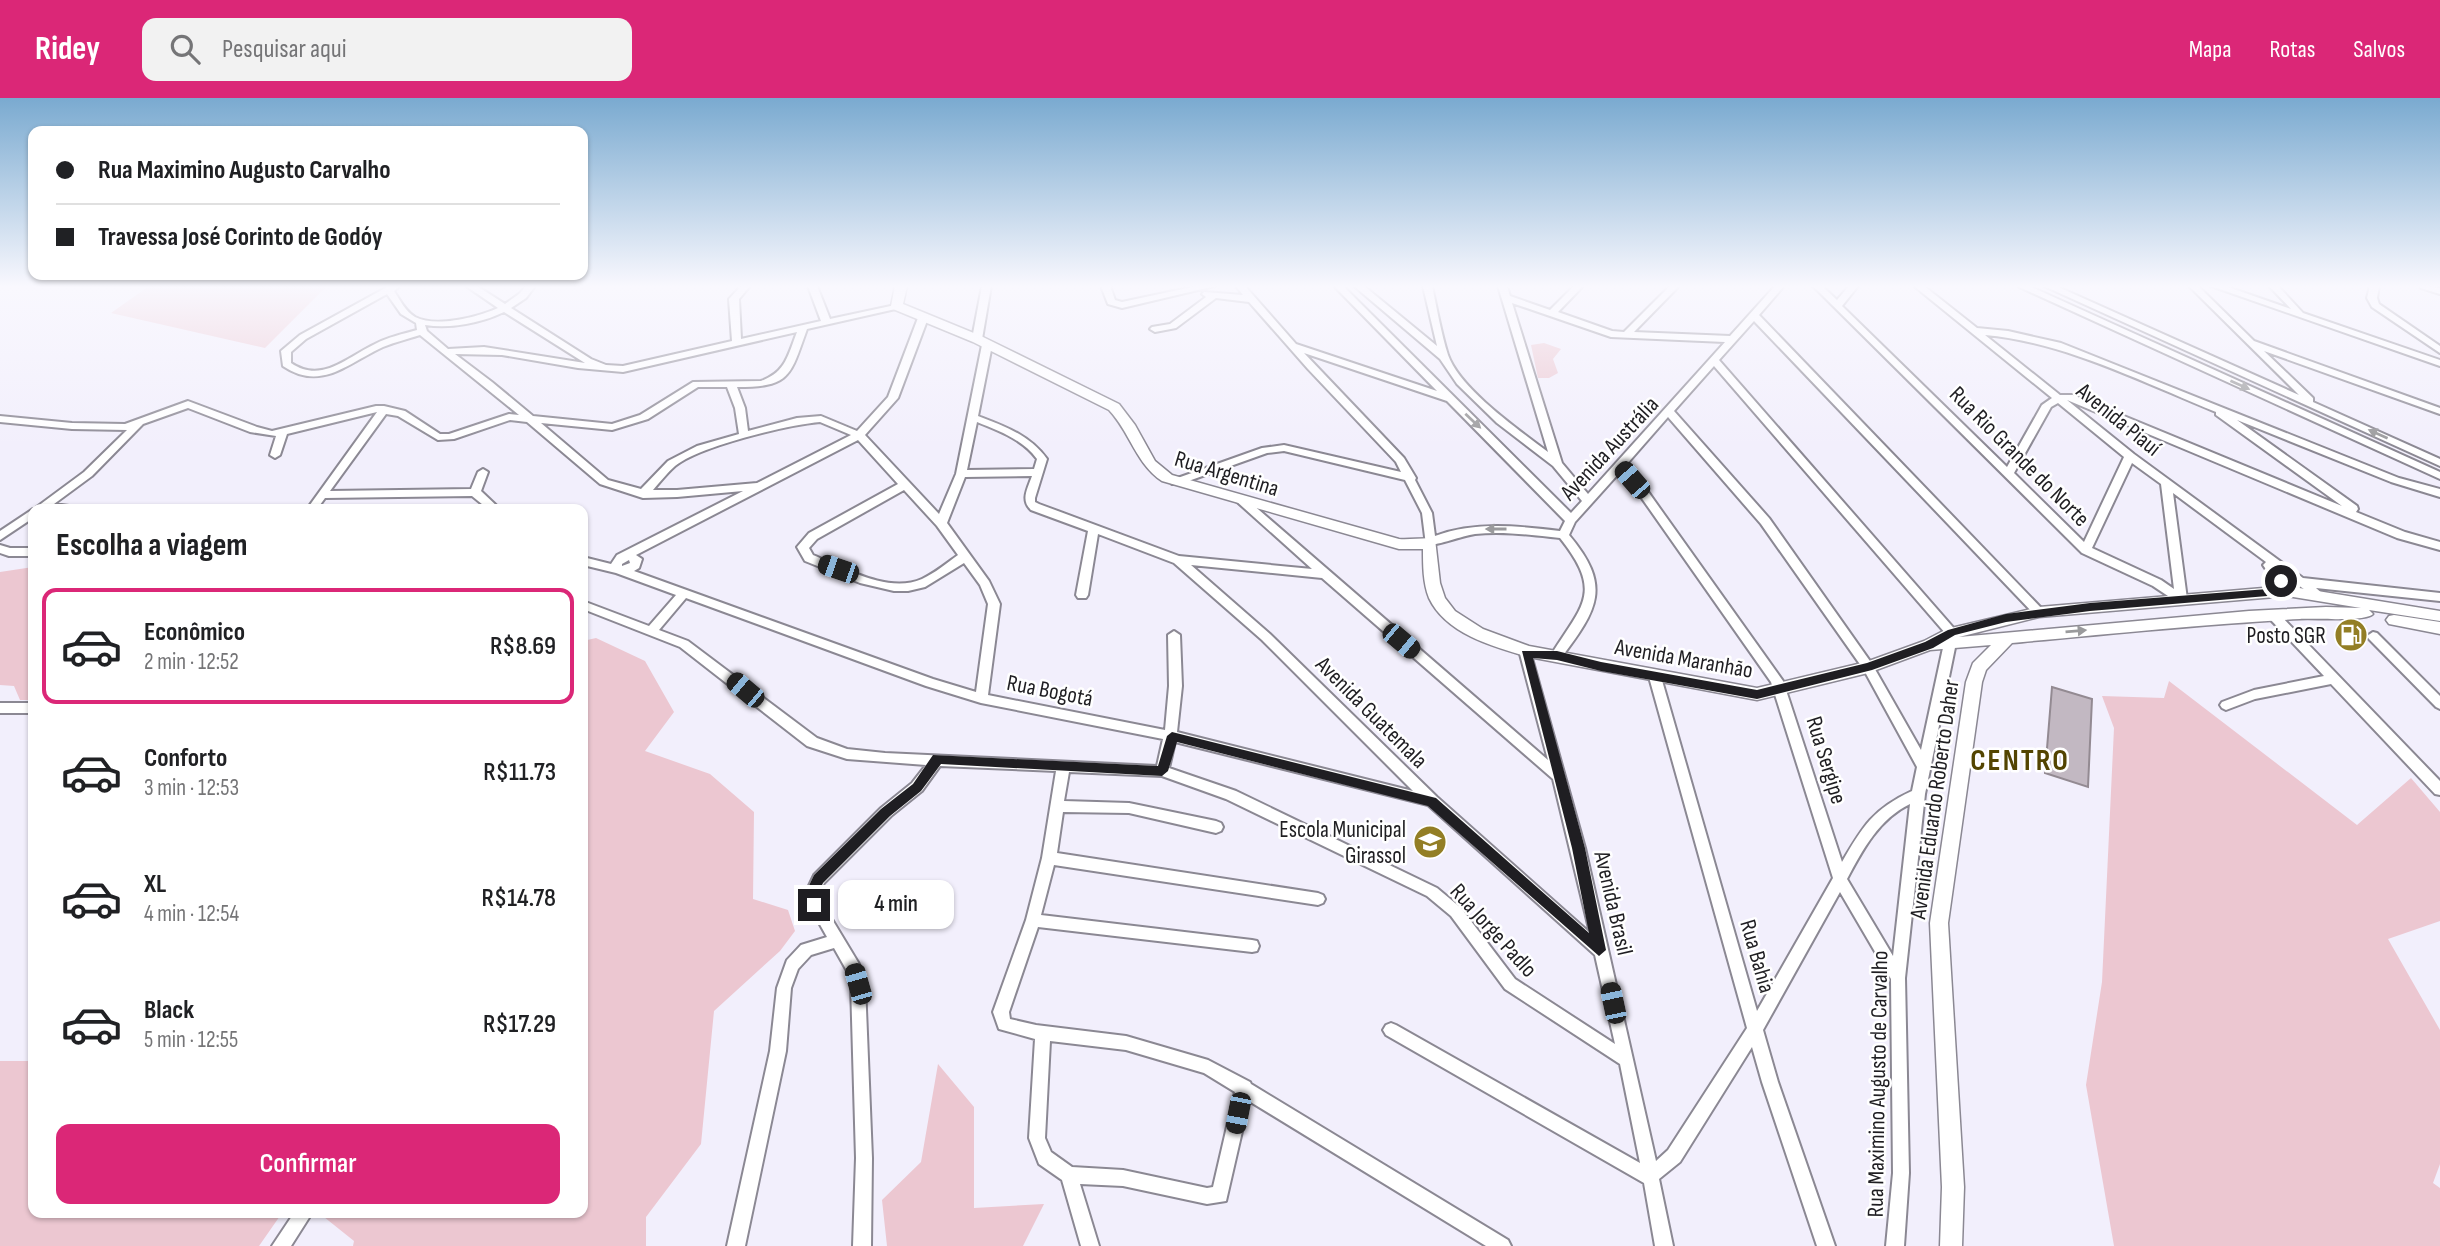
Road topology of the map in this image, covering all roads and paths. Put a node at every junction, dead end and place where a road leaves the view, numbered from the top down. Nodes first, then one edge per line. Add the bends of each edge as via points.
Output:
1 (1730, 339) edge
2 (300, 340) edge
3 (391, 340) edge
4 (434, 340) edge
5 (552, 340) edge
6 (737, 340) edge
7 (753, 340) edge
8 (799, 340) edge
9 (915, 340) edge
10 (976, 340) edge
11 (1288, 340) edge
12 (1391, 340) edge
13 (1422, 340) edge
14 (1439, 340) edge
15 (1519, 340) edge
16 (1778, 340) edge
17 (1871, 340) edge
18 (1985, 340) edge
19 (2033, 340) edge
20 (2139, 340) edge
21 (2167, 340) edge
22 (2248, 340) edge
23 (2371, 340) edge
24 (2423, 340) edge
25 (982, 342) junction
26 (2427, 342) joint
27 (2252, 343) junction
28 (737, 344) junction
29 (1295, 347) junction
30 (2440, 347) edge
31 (446, 352) junction
32 (1444, 357) junction
33 (1714, 360) junction
34 (2440, 363) edge
35 (604, 368) junction
36 (731, 385) junction
37 (2059, 398) junction
38 (1450, 400) junction
39 (2203, 401) junction
40 (2314, 406) junction
41 (384, 410) junction
42 (2440, 411) edge
43 (1670, 413) junction
44 (2112, 414) junction
45 (528, 418) junction
46 (975, 418) junction
47 (0, 419) edge
48 (2088, 422) junction
49 (138, 424) junction
50 (2263, 425) junction
51 (282, 433) junction
52 (859, 435) junction
53 (1548, 435) junction
54 (2251, 435) junction
55 (744, 436) junction
56 (1529, 443) junction
57 (275, 455) dead end
58 (2130, 456) junction
59 (2440, 463) edge
60 (1557, 464) junction
61 (1620, 465) junction
62 (483, 472) dead end
63 (1038, 472) junction
64 (961, 474) junction
65 (2008, 475) junction
66 (2440, 476) edge
67 (1412, 478) junction
68 (1176, 482) junction
69 (2166, 483) junction
70 (2316, 483) junction
71 (758, 485) junction
72 (904, 485) junction
73 (2440, 487) edge
74 (2426, 489) junction
75 (475, 492) junction
76 (2440, 493) edge
77 (643, 494) junction
78 (2300, 494) junction
79 (321, 495) junction
80 (1240, 500) junction
81 (1588, 502) junction
82 (46, 504) edge
83 (315, 504) edge
84 (489, 504) edge
85 (28, 517) edge
86 (1571, 520) junction
87 (2370, 522) junction
88 (941, 523) junction
89 (1093, 531) junction
90 (669, 533) junction
91 (1563, 535) junction
92 (0, 536) edge
93 (1430, 542) junction
94 (2440, 546) edge
95 (0, 549) edge
96 (2086, 550) junction
97 (28, 552) edge
98 (2263, 556) junction
99 (964, 557) junction
100 (1178, 560) junction
101 (636, 561) junction
102 (588, 562) edge
103 (619, 564) junction
104 (1322, 574) junction
105 (2300, 582) junction
106 (669, 588) junction
107 (2371, 589) junction
108 (2287, 592) junction
109 (684, 593) junction
110 (2269, 593) junction
111 (1082, 595) dead end
112 (2318, 596) junction
113 (2440, 597) edge
114 (2181, 599) junction
115 (2376, 606) junction
116 (588, 607) edge
117 (2039, 612) junction
118 (2326, 612) junction
119 (2309, 613) junction
120 (2274, 616) junction
121 (2440, 616) edge
122 (2249, 617) junction
123 (2002, 619) junction
124 (2440, 628) edge
125 (652, 630) junction
126 (1174, 635) dead end
127 (2373, 636) dead end
128 (2014, 637) junction
129 (1951, 639) junction
130 (1983, 640) junction
131 (1526, 654) junction
132 (1557, 655) junction
133 (1868, 667) junction
134 (1979, 667) junction
135 (1655, 677) junction
136 (2333, 679) junction
137 (1782, 690) junction
138 (981, 698) junction
139 (2440, 704) edge
140 (2226, 705) dead end
141 (0, 708) edge
142 (28, 708) edge
143 (1172, 736) junction
144 (937, 759) junction
145 (1063, 765) junction
146 (1923, 765) junction
147 (1162, 771) junction
148 (1559, 776) junction
149 (2440, 790) edge
150 (1918, 794) junction
151 (1432, 802) junction
152 (1057, 806) junction
153 (1216, 827) dead end
154 (1049, 858) junction
155 (1841, 881) junction
156 (1318, 899) dead end
157 (1033, 920) junction
158 (835, 941) junction
159 (1252, 946) dead end
160 (1599, 950) junction
161 (1898, 978) junction
162 (1755, 1029) junction
163 (1391, 1030) dead end
164 (1043, 1032) junction
165 (1626, 1060) junction
166 (1244, 1087) junction
167 (1069, 1175) junction
168 (1649, 1177) junction
169 (301, 1218) edge
170 (281, 1246) edge
171 (736, 1246) edge
172 (862, 1246) edge
173 (1090, 1246) edge
174 (1502, 1246) edge
175 (1664, 1246) edge
176 (1826, 1246) edge
177 (1895, 1246) edge
178 (1951, 1246) edge

1 - 33 street, Avenida Austrália
2 - 3 street via 286,351 286,364 302,373 327,372
4 - 31 street
5 - 35 street
6 - 28 street
7 - 28 street
8 - 36 street via 781,376 762,384
9 - 52 street via 894,398
10 - 25 main road, Rua Argentina
11 - 29 street
12 - 38 street
13 - 32 street
14 - 32 street
15 - 53 street
16 - 117 street
17 - 65 street, Rua Rio Grande do Norte
18 - 37 street, Avenida Piauí
19 - 39 street
20 -> 66 street
21 - 40 street
22 - 27 street
23 - 34 street
24 - 26 street
25 - 46 street
25 - 68 main road, Rua Argentina via 1114,408 1127,422 1150,466
26 - 30 street
27 - 40 street
27 - 42 street
28 - 35 street via 645,365
29 - 38 street
29 - 67 street
31 - 35 street via 479,348
31 - 45 street
32 - 56 street via 1460,382
33 - 43 street, Avenida Austrália
33 - 129 street
36 - 45 street via 696,384 644,417 612,427
36 - 55 street
37 - 44 street via 2070,397
37 - 48 street, Avenida Piauí
37 - 65 street via 2047,405
38 -> 86 street
39 - 50 street
39 - 54 street
59 -> 40 street
41 - 45 street via 401,413 438,437 509,417
41 - 51 street via 367,410
41 - 79 street
43 - 61 street, Avenida Austrália
43 - 133 street via 1765,521
44 - 48 street
44 - 78 street
45 - 77 street via 604,482
46 - 63 street via 1038,452 1042,459
46 - 64 street
47 - 49 street via 83,426
48 - 58 street, Avenida Piauí
49 - 51 street via 188,404 254,430
49 - 82 street via 88,474
50 - 54 street
50 - 74 street
51 - 57 street
52 - 55 street via 821,419
52 - 71 street
52 - 72 street
53 - 56 street
53 - 60 street
54 - 70 street
55 - 77 street via 672,463
56 - 60 street
58 - 69 street, Avenida Piauí
58 - 96 street
60 - 81 street
61 - 81 street, Avenida Austrália
61 - 137 street, Rua Sergipe
62 - 75 street
63 - 64 street
63 - 89 street via 1030,503
64 - 88 street
65 - 96 street, Rua Rio Grande do Norte
67 - 68 street via 1284,448
67 - 93 street via 1427,513
68 - 80 main road, Rua Argentina
69 - 98 street, Avenida Piauí
69 - 114 street
70 - 78 street via 2313,491
70 - 87 street
71 - 77 street
71 - 90 street
72 - 88 street
72 - 99 street via 813,536 803,554 873,581 908,587 931,580
73 - 74 street
74 - 76 street
75 - 79 street
75 - 84 street
78 - 87 street
79 - 83 street
80 - 93 main road, Rua Argentina via 1399,544
80 - 104 street
81 - 86 street, Avenida Austrália
85 - 92 street
86 - 91 street, Avenida Austrália
87 - 94 street
88 - 99 street
89 - 100 street
89 - 111 street
90 - 101 street
90 - 103 street
91 -> 93 street via 1463,530
91 - 132 street, Avenida Austrália via 1589,572 1591,600
93 - 131 main road via 1434,591 1441,606 1474,629
95 - 97 street
96 - 114 street, Rua Rio Grande do Norte
98 - 105 street, Avenida Piauí
98 - 108 street, Avenida Piauí
99 - 138 street via 994,604
100 - 104 street
100 - 151 street, Avenida Guatemala via 1266,637
101 - 103 street via 630,569
101 - 106 street, Rua Bogotá
102 - 103 street, Rua Bogotá
103 - 106 street, Rua Bogotá
104 - 148 street
105 - 107 street
105 - 112 street, Avenida Piauí
106 - 109 street, Rua Bogotá
107 - 113 street
107 - 115 street
108 - 110 main road
108 - 112 main road
108 - 119 main road
109 - 125 street
109 - 138 street, Rua Bogotá
110 - 114 main road
110 - 122 main road via 2282,607
112 - 115 main road
112 - 118 main road
114 - 117 main road
115 - 121 main road
116 - 125 street, Rua Jorge Padlo
117 - 123 main road
118 - 119 main road
118 - 124 main road
119 - 120 main road
120 - 122 main road
120 - 136 street
128 -> 122 main road
123 - 128 main road
123 - 129 main road
123 - 130 main road
125 - 144 street, Rua Jorge Padlo via 695,651 812,742 884,758
126 - 143 street via 1177,670
127 - 139 street
128 - 130 main road
128 - 134 main road, Avenida Eduardo Roberto Daher
129 - 130 main road
129 - 133 main road, Avenida Maranhão
129 - 146 street, Rua Maximino Augusto de Carvalho
130 - 134 main road via 1977,655
131 - 132 main road, Avenida Maranhão
131 - 148 street, Avenida Brasil
132 - 135 main road, Avenida Maranhão
133 - 137 main road, Avenida Maranhão
133 - 146 street
134 - 178 main road, Avenida Eduardo Roberto Daher via 1970,699 1939,923 1953,1187
135 - 137 main road, Avenida Maranhão via 1757,694
135 - 162 street, Rua Bahia
136 - 140 street
136 - 149 street
137 - 155 street, Rua Sergipe
138 - 143 street, Rua Bogotá
141 - 142 street
143 - 147 street
143 - 151 street, Rua Bogotá
144 - 145 street, Rua Jorge Padlo
144 - 158 street via 917,788 886,812 813,887 811,896
145 - 147 street, Rua Jorge Padlo
145 - 152 street
146 - 150 street, Rua Maximino Augusto de Carvalho
147 - 165 street, Rua Jorge Padlo via 1231,795 1432,892 1456,912 1510,984
148 - 160 street, Avenida Brasil
150 - 155 street via 1876,821
150 - 161 street, Rua Maximino Augusto de Carvalho
151 - 160 street, Avenida Guatemala
152 - 153 street via 1129,808
152 - 154 street
154 - 156 street
154 - 157 street
155 - 161 street, Rua Sergipe
155 - 162 street
157 - 159 street
157 - 164 street via 1002,1020 1009,1027
158 - 171 street via 806,950 788,976 778,1051
158 - 172 street via 854,968 858,984
160 - 165 street, Avenida Brasil
161 - 177 street, Rua Maximino Augusto de Carvalho via 1900,1172
162 - 168 street via 1674,1156
162 - 176 street, Rua Bahia
163 - 168 street
164 - 166 street via 1126,1043 1167,1054 1208,1067
164 - 167 street via 1037,1138 1045,1158
165 - 168 street, Avenida Brasil
166 - 167 street via 1220,1195 1123,1178
166 - 174 street
167 - 173 street
168 - 175 street, Avenida Brasil
169 - 170 street

